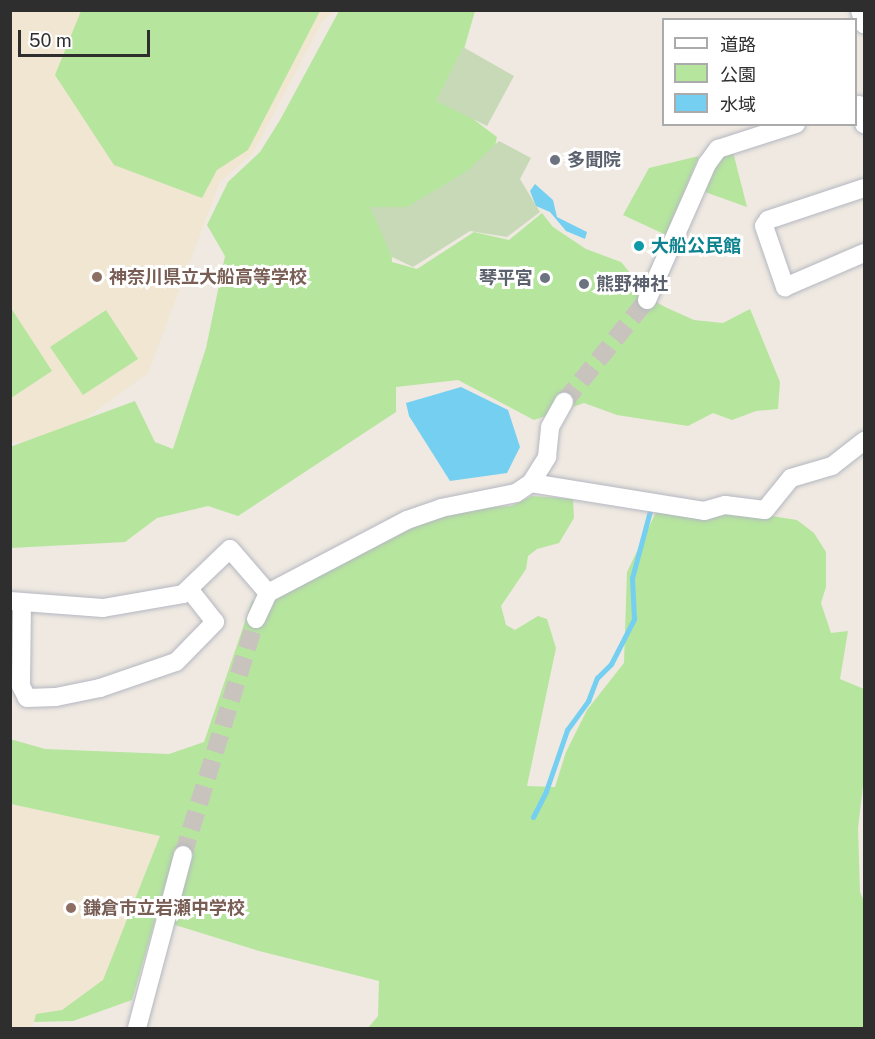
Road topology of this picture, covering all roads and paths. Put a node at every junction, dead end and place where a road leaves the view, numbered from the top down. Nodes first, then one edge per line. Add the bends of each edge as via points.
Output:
1 (860, 10) edge
2 (864, 24) edge
3 (859, 104) edge
4 (864, 124) edge
5 (790, 126) edge
6 (864, 188) edge
7 (864, 253) edge
8 (647, 300) tunnel mouth
9 (564, 402) tunnel mouth
10 (864, 441) edge
11 (531, 483) junction
12 (189, 589) junction
13 (268, 593) junction
14 (16, 602) edge
15 (256, 619) tunnel mouth
16 (16, 686) edge
17 (183, 855) tunnel mouth
18 (137, 1029) edge

1 - 2 street
3 - 4 street
5 - 8 street via 718,149 707,164
6 - 7 street via 768,220 764,226 785,287
9 - 11 street via 550,427 547,457
10 - 11 street via 832,466 791,478 765,510 725,506 704,511
11 - 13 street via 516,493 441,508 407,520
12 - 13 street via 230,549
12 - 14 street via 183,594 104,608
12 - 16 street via 215,622 176,662 100,688 56,697 27,698
13 - 15 street
14 - 16 street
17 - 18 street

